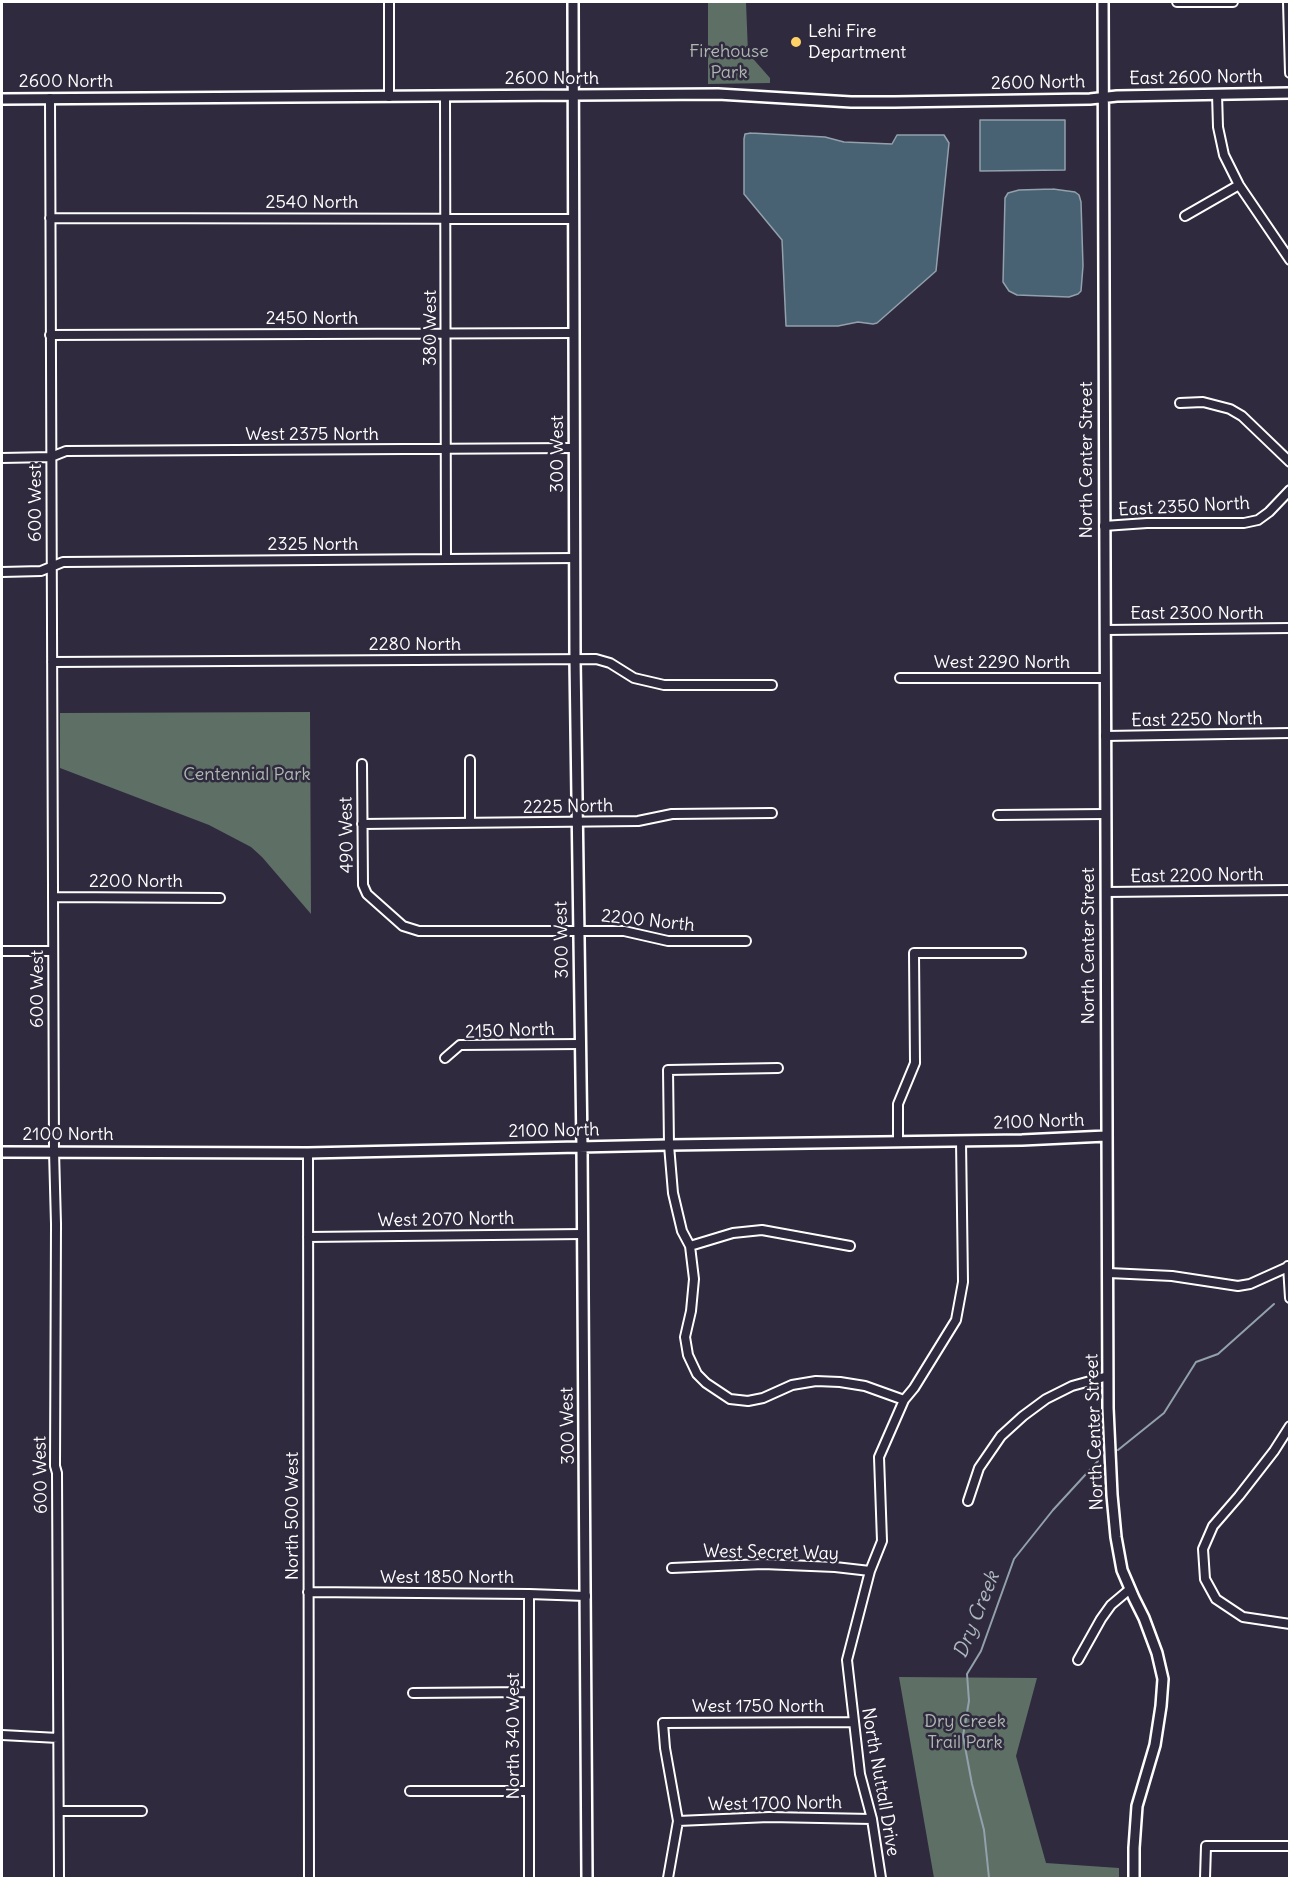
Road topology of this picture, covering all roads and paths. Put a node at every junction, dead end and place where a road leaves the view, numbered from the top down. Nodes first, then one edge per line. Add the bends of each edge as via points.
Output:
1 (389, 2) edge
2 (573, 2) edge
3 (1103, 2) edge
4 (1177, 2) edge
5 (1233, 2) edge
6 (1288, 2) edge
7 (1290, 73) edge
8 (1290, 93) edge
9 (1217, 94) junction
10 (446, 96) junction
11 (572, 96) junction
12 (389, 97) junction
13 (50, 98) junction
14 (1103, 98) junction
15 (2, 99) edge
16 (1239, 185) junction
17 (1185, 216) dead end
18 (50, 218) junction
19 (445, 218) junction
20 (573, 219) junction
21 (1290, 260) edge
22 (446, 333) junction
23 (574, 333) junction
24 (50, 335) junction
25 (1179, 403) dead end
26 (574, 448) junction
27 (446, 449) junction
28 (2, 458) edge
29 (51, 458) junction
30 (1290, 462) edge
31 (1290, 490) edge
32 (1104, 526) junction
33 (575, 558) junction
34 (446, 559) junction
35 (52, 566) junction
36 (2, 572) edge
37 (1290, 628) edge
38 (1105, 630) junction
39 (575, 659) junction
40 (52, 662) junction
41 (900, 678) dead end
42 (1105, 678) junction
43 (772, 684) dead end
44 (1290, 733) edge
45 (1105, 736) junction
46 (470, 760) dead end
47 (362, 764) dead end
48 (772, 813) dead end
49 (1105, 814) junction
50 (998, 815) dead end
51 (577, 822) junction
52 (470, 823) junction
53 (362, 824) junction
54 (1290, 890) edge
55 (1106, 892) junction
56 (53, 897) junction
57 (220, 898) dead end
58 (404, 926) joint
59 (579, 930) junction
60 (746, 941) dead end
61 (2, 951) edge
62 (53, 951) junction
63 (1021, 953) dead end
64 (580, 1044) junction
65 (445, 1058) dead end
66 (777, 1068) dead end
67 (1107, 1136) junction
68 (961, 1141) junction
69 (898, 1142) junction
70 (669, 1144) junction
71 (582, 1147) junction
72 (54, 1151) junction
73 (2, 1152) edge
74 (308, 1153) junction
75 (583, 1234) junction
76 (309, 1237) junction
77 (690, 1246) junction
78 (850, 1246) dead end
79 (1289, 1266) edge
80 (1109, 1273) junction
81 (1290, 1298) edge
82 (1108, 1376) junction
83 (904, 1400) junction
84 (1290, 1426) edge
85 (968, 1501) dead end
86 (672, 1568) dead end
87 (870, 1571) junction
88 (1130, 1589) junction
89 (308, 1592) junction
90 (529, 1594) junction
91 (586, 1596) junction
92 (1290, 1624) edge
93 (1078, 1660) dead end
94 (529, 1692) junction
95 (413, 1693) dead end
96 (854, 1722) junction
97 (2, 1736) edge
98 (58, 1738) junction
99 (410, 1791) dead end
100 (529, 1791) junction
101 (59, 1811) junction
102 (142, 1811) dead end
103 (872, 1820) junction
104 (678, 1821) junction
105 (1290, 1846) edge
106 (59, 1878) edge
107 (309, 1878) edge
108 (529, 1878) edge
109 (587, 1878) edge
110 (668, 1878) edge
111 (881, 1878) edge
112 (1134, 1878) edge
113 (1205, 1878) edge

1 - 12 street
2 - 11 street, 300 West
3 - 14 street, North Center Street
4 - 5 street
6 - 7 street
8 - 9 street, East 2600 North
9 - 14 street, East 2600 North
9 - 16 street via 1221,142
10 - 11 street, 2600 North
10 - 12 street, 2600 North
10 - 19 street, 380 West
11 - 14 street, 2600 North via 718,94 850,102
11 - 20 street, 300 West
12 - 13 street, 2600 North
13 - 15 street, 2600 North
13 - 18 street, 600 West
14 - 32 street, North Center Street
16 - 17 street
16 - 21 street
18 - 19 street, 2540 North
18 - 24 street, 600 West
19 - 20 street, 2540 North
19 - 22 street, 380 West
20 - 23 street, 300 West
22 - 23 street, 2450 North
22 - 24 street, 2450 North
22 - 27 street, 380 West
23 - 26 street, 300 West
24 - 29 street, 600 West
25 - 30 street via 1203,402 1230,409
26 - 27 street, West 2375 North
26 - 33 street, 300 West
27 - 29 street, West 2375 North via 66,451
27 - 34 street, 380 West
28 - 29 street, West 2375 North
29 - 35 street, 600 West
31 - 32 street, East 2350 North via 1258,520
32 - 38 street, North Center Street
33 - 34 street, 2325 North
33 - 39 street, 300 West
34 - 35 street, 2325 North via 63,561
35 - 36 street, 2325 North via 41,571
35 - 40 street, 600 West
37 - 38 street, East 2300 North
38 - 42 street, North Center Street
39 - 40 street, 2280 North
39 - 43 street, 2280 North via 610,663 634,678 664,685
39 - 51 street, 300 West
40 - 56 street, 600 West
41 - 42 street, West 2290 North
42 - 45 street, North Center Street
44 - 45 street, East 2250 North
45 - 49 street, North Center Street
46 - 52 street
47 - 53 street, 490 West
48 - 51 street, 2225 North via 672,814 638,821
49 - 50 street
49 - 55 street, North Center Street
51 - 52 street, 2225 North
51 - 59 street, 300 West
52 - 53 street, 2225 North
53 - 58 street, 490 West via 363,885 367,894
54 - 55 street, East 2200 North
55 - 67 street, North Center Street
56 - 57 street, 2200 North
56 - 62 street, 600 West
58 - 59 street, 2200 North via 419,931
59 - 60 street, 2200 North via 624,931 668,941
59 - 64 street, 300 West
61 - 62 street
62 - 72 street, 600 West
63 - 69 street via 914,953 915,1063 898,1104
64 - 65 street, 2150 North via 460,1045
64 - 71 street, 300 West
66 - 70 street via 668,1070
67 - 68 street, 2100 North
67 - 80 street, North Center Street
68 - 69 street, 2100 North
68 - 83 street, North Nuttall Drive via 963,1282 956,1320
69 - 70 street, 2100 North
70 - 71 street, 2100 North
70 - 77 street via 673,1193
71 - 74 street, 2100 North
71 - 75 street, 300 West
72 - 73 street, 2100 North
72 - 74 street, 2100 North
72 - 98 street, 600 West
74 - 76 street, North 500 West
75 - 76 street, West 2070 North
75 - 91 street, 300 West
76 - 89 street, North 500 West
77 - 78 street via 733,1233 762,1230
77 - 83 street via 694,1279 685,1337 688,1355 697,1374 730,1399 764,1398 792,1385 816,1381 866,1386
79 - 80 street via 1238,1286 1172,1276
79 - 81 street
80 - 82 street, North Center Street
82 - 85 street via 1054,1394 1023,1416 1001,1436 979,1468
82 - 88 street, North Center Street via 1115,1526 1122,1570
83 - 87 street, North Nuttall Drive via 879,1457 882,1541
84 - 92 street via 1213,1526 1203,1549 1205,1579 1216,1599 1243,1617
86 - 87 street, West Secret Way via 763,1564
87 - 96 street, North Nuttall Drive via 847,1660
88 - 93 street via 1101,1618
88 - 112 street, North Center Street via 1157,1653 1163,1679 1155,1745 1137,1806
89 - 90 street, West 1850 North
89 - 107 street, North 500 West
90 - 91 street, West 1850 North
90 - 94 street, North 340 West
91 - 109 street, 300 West
94 - 95 street
94 - 100 street, North 340 West
96 - 103 street, North Nuttall Drive via 860,1774
96 - 104 street, West 1750 North via 663,1723
97 - 98 street
98 - 101 street, 600 West
99 - 100 street
100 - 108 street, North 340 West
101 - 102 street
101 - 106 street, 600 West
103 - 104 street, West 1700 North via 770,1816
103 - 111 street, North Nuttall Drive
104 - 110 street
105 - 113 street via 1206,1846

